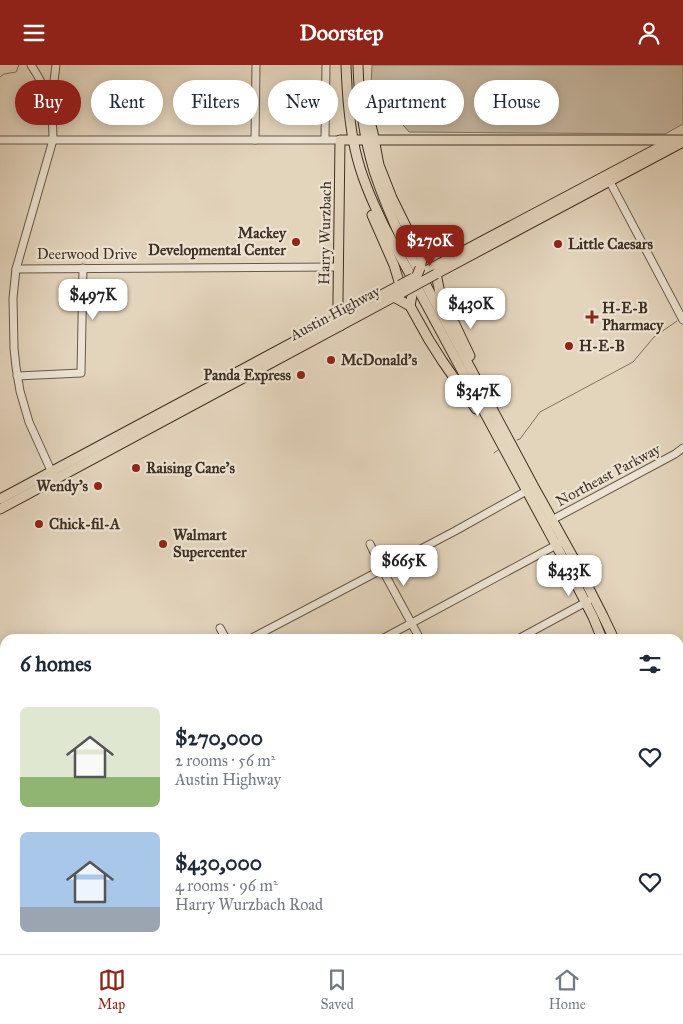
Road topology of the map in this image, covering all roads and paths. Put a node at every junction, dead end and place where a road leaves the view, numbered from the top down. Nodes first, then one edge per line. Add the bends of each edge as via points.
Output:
1 (31, 65) edge
2 (56, 65) edge
3 (256, 65) edge
4 (326, 65) edge
5 (346, 65) edge
6 (358, 65) edge
7 (40, 80) edge
8 (54, 80) edge
9 (53, 125) edge
10 (683, 136) edge
11 (255, 139) junction
12 (324, 139) junction
13 (340, 139) junction
14 (353, 139) junction
15 (370, 139) junction
16 (0, 140) edge
17 (53, 140) junction
18 (673, 140) junction
19 (683, 141) edge
20 (363, 179) junction
21 (610, 182) junction
22 (477, 247) junction
23 (422, 259) junction
24 (439, 264) junction
25 (394, 265) junction
26 (339, 267) junction
27 (16, 269) junction
28 (83, 269) junction
29 (436, 274) junction
30 (414, 281) junction
31 (440, 293) junction
32 (394, 297) junction
33 (382, 299) junction
34 (410, 306) junction
35 (683, 320) edge
36 (339, 322) junction
37 (17, 376) junction
38 (468, 390) junction
39 (486, 398) junction
40 (499, 421) junction
41 (683, 447) edge
42 (53, 475) junction
43 (530, 489) junction
44 (0, 499) edge
45 (0, 509) edge
46 (548, 522) junction
47 (560, 543) junction
48 (370, 544) dead end
49 (382, 569) junction
50 (594, 598) junction
51 (585, 603) junction
52 (412, 623) junction
53 (220, 628) dead end
54 (223, 634) edge
55 (259, 634) edge
56 (391, 634) edge
57 (418, 634) edge
58 (527, 634) edge
59 (600, 634) edge
60 (612, 634) edge

1 - 7 street
2 - 8 street
3 - 11 street
4 - 12 street
5 - 14 main road
6 - 15 main road
9 - 17 street
10 - 18 main road, Austin Highway
11 - 12 street
11 - 17 street
12 - 13 street
13 - 14 main road
13 - 26 main road, Harry Wurzbach
14 - 15 main road
14 - 20 main road
15 - 18 main road
15 - 23 main road via 388,188
15 - 39 main road via 378,181 403,242
16 - 17 street
17 - 27 street
18 - 19 main road
18 - 22 main road, Austin Highway
19 - 21 main road, Austin Highway
20 - 25 main road via 364,194
20 - 38 main road
21 - 22 main road, Austin Highway
21 - 35 street
22 - 24 main road, Austin Highway
22 - 29 main road, Austin Highway via 480,248
23 - 24 main road
23 - 30 main road, bridge
24 - 30 main road, Austin Highway
25 - 30 main road
25 - 30 main road
26 - 28 street, Deerwood Drive
26 - 36 main road, Harry Wurzbach
27 - 28 street, Deerwood Drive
27 - 37 street via 13,298
28 - 37 street via 81,373
29 - 30 main road, Austin Highway, bridge
29 - 31 main road
30 - 31 main road
30 - 32 main road, Austin Highway
30 - 33 main road, Austin Highway
30 - 34 main road
31 - 39 main road via 481,377
32 - 33 main road, Austin Highway
32 - 34 main road
33 - 36 main road, Austin Highway
34 - 38 main road via 443,363
36 - 42 main road, Austin Highway
37 - 42 street via 29,422
38 - 40 main road via 481,399 493,421
38 - 43 main road
39 - 40 main road
40 - 43 main road
41 - 46 street, Northeast Parkway
42 - 44 main road, Austin Highway
42 - 45 main road, Austin Highway
43 - 46 main road
43 - 49 street
46 - 47 main road
47 - 50 main road
47 - 51 main road
47 - 52 street
48 - 49 street
49 - 52 street
49 - 55 street
50 - 51 street
50 - 60 main road
51 - 58 street
51 - 59 main road
52 - 56 street
52 - 57 street
53 - 54 street

